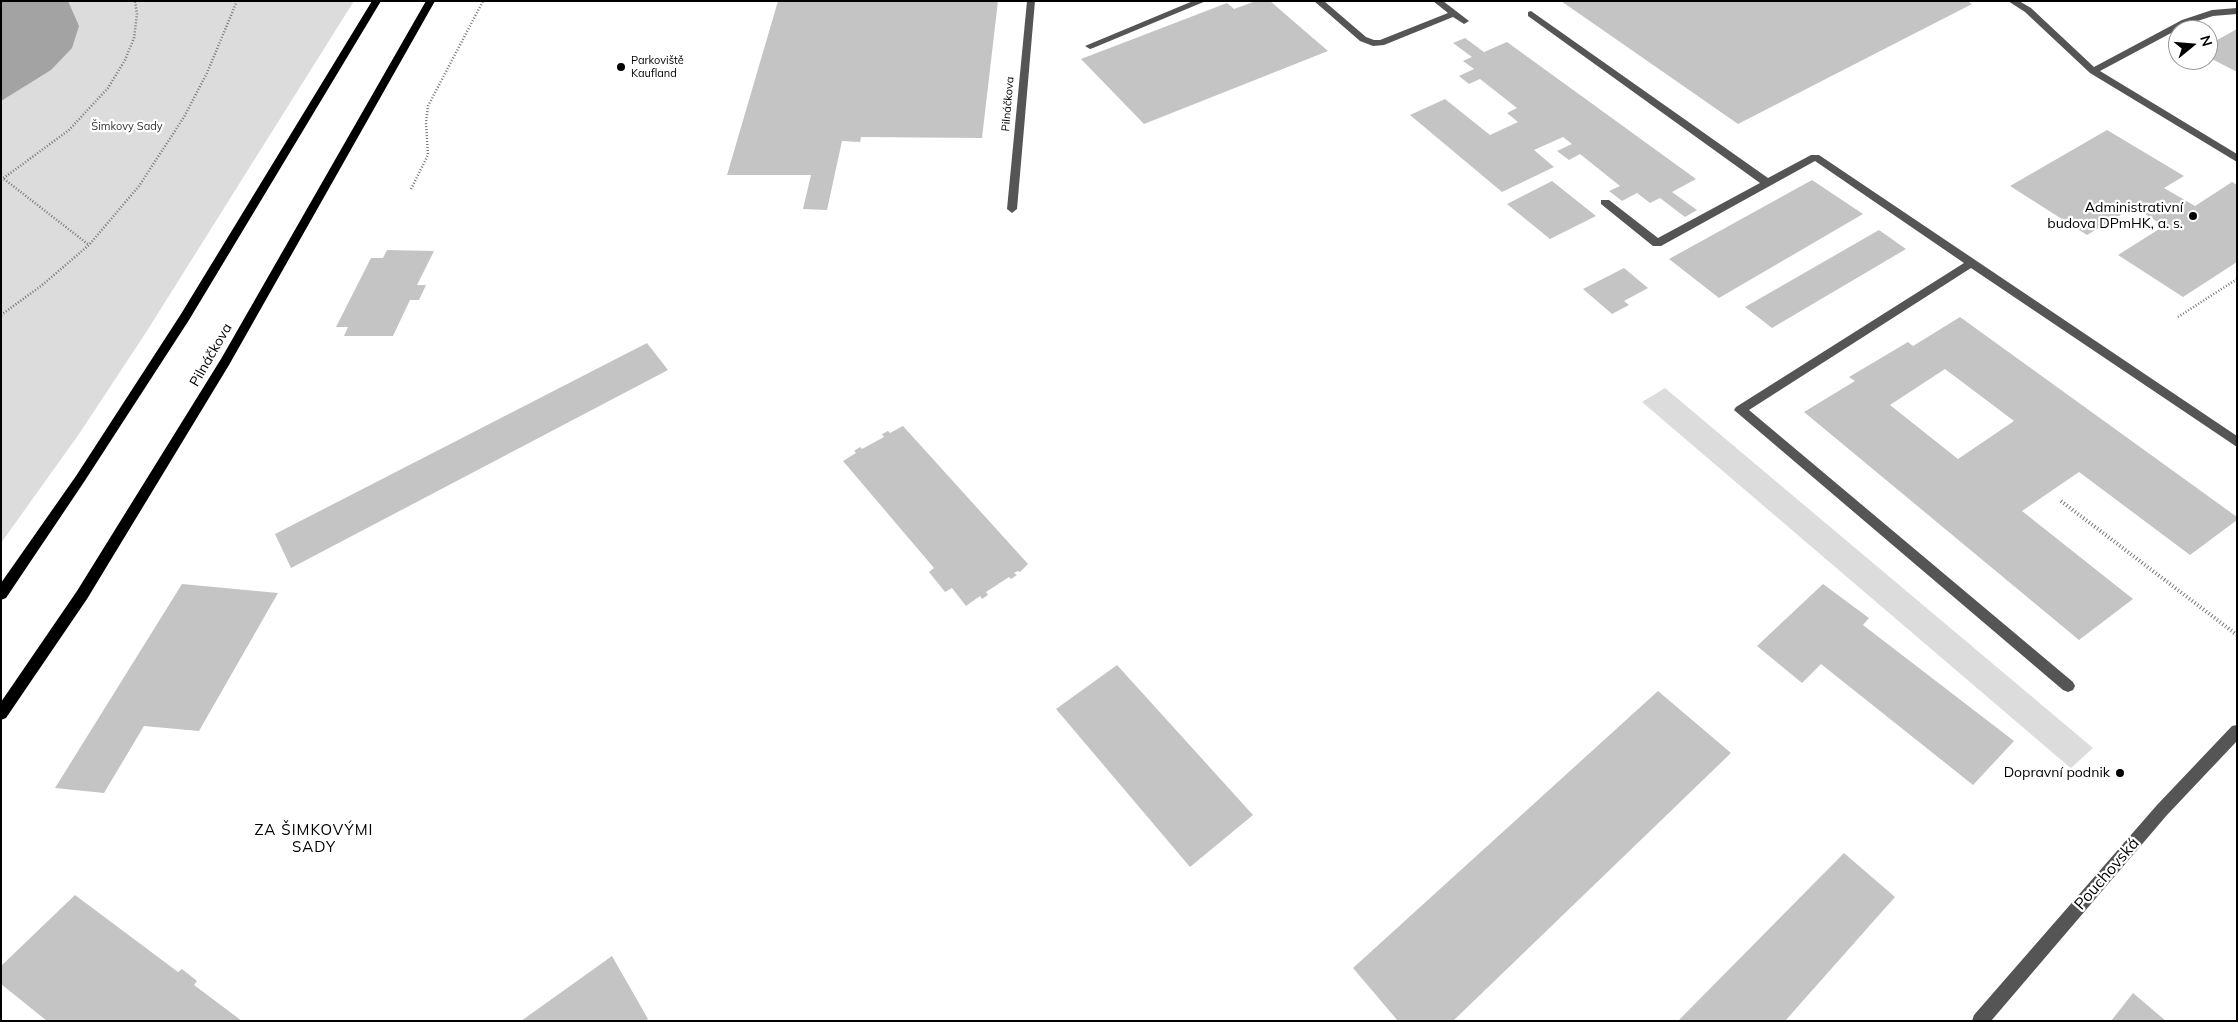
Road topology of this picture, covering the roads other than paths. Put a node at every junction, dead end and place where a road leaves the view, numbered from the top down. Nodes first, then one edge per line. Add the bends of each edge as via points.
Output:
1 (377, 1) edge
2 (431, 1) edge
3 (1031, 1) edge
4 (1202, 1) edge
5 (1318, 1) edge
6 (1437, 1) edge
7 (2012, 1) edge
8 (2237, 11) edge
9 (1454, 14) junction
10 (1532, 14) dead end
11 (1464, 21) dead end
12 (1090, 46) dead end
13 (2093, 71) junction
14 (2237, 159) edge
15 (1767, 183) junction
16 (1605, 202) dead end
17 (1012, 209) dead end
18 (1971, 263) junction
19 (2237, 442) edge
20 (1, 594) edge
21 (2068, 686) dead end
22 (1, 714) edge
23 (2236, 735) edge
24 (1980, 1021) edge

1 - 20 main road via 185,317
2 - 22 main road, Pilnáčkova via 225,362 82,595
3 - 17 street, Pilnáčkova
4 - 12 street
5 - 9 street via 1362,39 1373,43 1381,43
6 - 9 street
7 - 13 street via 2028,10
8 - 13 street via 2212,13 2185,22
9 - 11 street
10 - 15 street
13 - 14 street
15 - 16 street via 1657,243
15 - 18 street via 1815,157
18 - 19 street
18 - 21 street via 1740,410
23 - 24 street, Pouchovská via 2162,810

